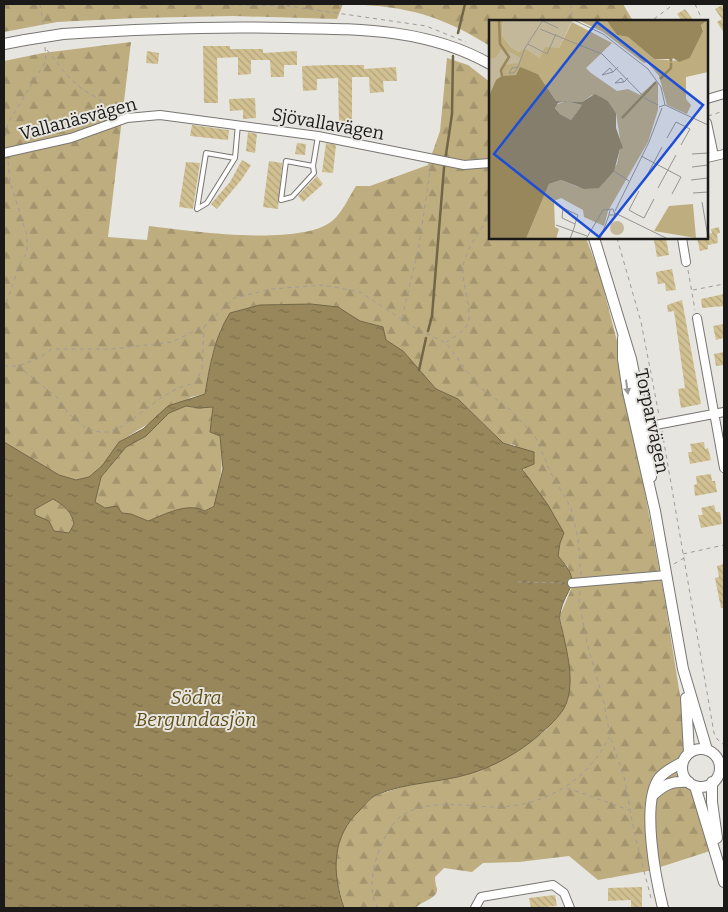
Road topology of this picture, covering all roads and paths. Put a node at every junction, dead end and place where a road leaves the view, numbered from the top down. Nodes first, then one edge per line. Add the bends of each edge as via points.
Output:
1 (40, 4) edge
2 (190, 4) edge
3 (298, 4) edge
4 (571, 4) edge
5 (674, 4) edge
6 (695, 4) edge
7 (288, 5) edge
8 (700, 14) dead end
9 (654, 19) dead end
10 (572, 20) edge
11 (44, 25) dead end
12 (467, 42) dead end
13 (4, 44) edge
14 (45, 44) dead end
15 (46, 50) junction
16 (476, 58) junction
17 (489, 64) edge
18 (489, 71) edge
19 (724, 94) edge
20 (708, 99) edge
21 (724, 111) edge
22 (160, 115) joint
23 (708, 116) edge
24 (118, 121) junction
25 (238, 124) junction
26 (708, 134) edge
27 (318, 136) junction
28 (5, 150) edge
29 (724, 154) edge
30 (710, 157) edge
31 (235, 158) junction
32 (436, 160) junction
33 (489, 163) edge
34 (313, 166) junction
35 (489, 218) edge
36 (594, 239) edge
37 (617, 239) edge
38 (682, 239) edge
39 (686, 262) joint
40 (724, 284) edge
41 (692, 290) junction
42 (4, 310) edge
43 (697, 318) joint
44 (401, 319) junction
45 (204, 326) junction
46 (446, 343) junction
47 (4, 366) edge
48 (18, 366) junction
49 (724, 412) edge
50 (715, 414) junction
51 (661, 423) junction
52 (640, 428) junction
53 (724, 468) edge
54 (724, 545) edge
55 (683, 554) junction
56 (684, 558) junction
57 (666, 572) junction
58 (518, 582) dead end
59 (576, 582) junction
60 (683, 670) junction
61 (610, 736) junction
62 (724, 745) edge
63 (707, 750) junction
64 (689, 753) junction
65 (720, 757) edge
66 (682, 762) junction
67 (718, 776) edge
68 (692, 784) junction
69 (567, 788) junction
70 (654, 795) junction
71 (631, 811) junction
72 (724, 880) edge
73 (652, 900) dead end
74 (378, 908) edge
75 (475, 908) edge
76 (570, 908) edge
77 (662, 908) edge

1 - 11 path
2 - 7 path
3 - 7 path
4 - 10 path
5 - 9 path
6 - 8 path
7 - 12 path via 426,26
13 - 16 street, bridge via 63,34 156,28 374,29 420,37
14 - 15 path
15 - 24 path via 75,83 92,97 108,103
15 - 28 path via 42,70 8,123
16 - 17 street
16 - 18 street
19 - 20 street
21 - 23 path
22 - 24 street, Vallanäsvägen
22 - 25 street, Sjövallavägen
24 - 28 street, Vallanäsvägen via 72,138
25 - 27 street, Sjövallavägen
25 - 31 lane
26 - 30 street
27 - 32 street, Sjövallavägen
27 - 34 lane
28 - 42 path via 10,182 27,235 27,252
29 - 30 street
31 - 31 lane via 206,153 197,209 207,203
32 - 33 street, Sjövallavägen via 464,165
32 - 44 path via 428,176 419,246
34 - 34 lane via 286,161 281,200 292,197 314,173
35 - 46 path via 467,253 464,265 467,325
36 - 52 street, Torparvägen via 631,359
37 - 51 path via 641,322
38 - 39 street
39 - 41 path
40 - 41 path
41 - 43 path
43 - 50 street
44 - 45 path via 360,292 323,285 272,289 234,298
44 - 46 path
45 - 48 path via 188,336 158,345 52,349
45 - 48 path via 202,370 195,383 170,393 109,432 87,429 59,399
46 - 59 path via 478,386 512,411 536,438 571,508 578,538
47 - 48 path
49 - 50 street
50 - 51 street
50 - 53 street
51 - 52 street
51 - 55 path
52 - 57 street, Torparvägen
54 - 55 path
55 - 56 path
56 - 57 path
56 - 62 path via 714,732
57 - 59 street
57 - 60 street, Torparvägen
58 - 59 path
59 - 61 path
60 - 63 street, Torparvägen
60 - 64 street, Torparvägen
61 - 69 path via 602,751
61 - 71 path
63 - 64 street
63 - 65 street
64 - 66 street
65 - 67 street
66 - 68 street via 682,773
66 - 70 street via 660,777
67 - 68 street via 706,786
67 - 72 street via 712,808
68 - 70 street via 673,781
68 - 72 street
69 - 71 path
69 - 74 path via 542,799 506,807 440,805 407,812 394,822 376,861 371,890
70 - 77 street via 652,854
71 - 73 path
75 - 76 street via 481,897 553,886 564,893

